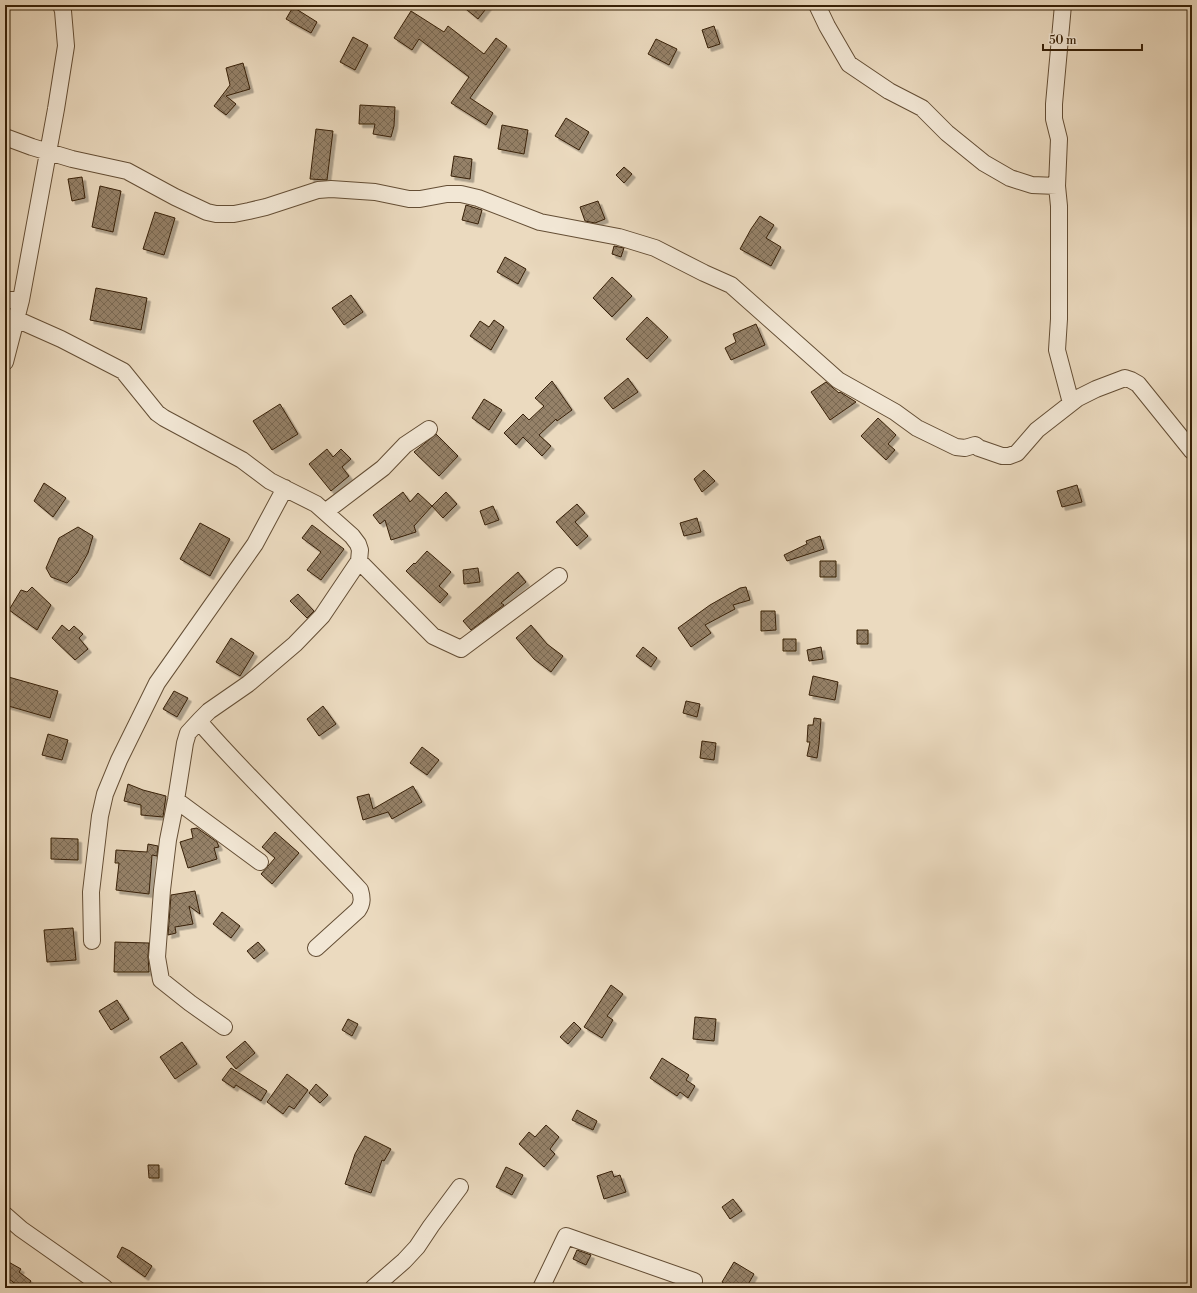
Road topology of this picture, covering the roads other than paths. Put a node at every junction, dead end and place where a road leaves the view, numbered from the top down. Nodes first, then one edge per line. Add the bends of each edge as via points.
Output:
1 (61, 5) edge
2 (817, 5) edge
3 (1063, 5) edge
4 (5, 137) edge
5 (48, 152) junction
6 (1057, 186) junction
7 (13, 300) edge
8 (16, 319) junction
9 (9, 336) edge
10 (5, 362) edge
11 (1071, 403) junction
12 (429, 429) dead end
13 (1192, 451) edge
14 (285, 488) junction
15 (325, 512) junction
16 (359, 562) junction
17 (559, 576) dead end
18 (200, 720) junction
19 (176, 800) junction
20 (260, 862) dead end
21 (92, 942) dead end
22 (316, 948) dead end
23 (224, 1027) dead end
24 (460, 1188) dead end
25 (5, 1215) edge
26 (694, 1281) dead end
27 (105, 1288) edge
28 (373, 1288) edge
29 (541, 1288) edge

1 - 5 street via 66,46
2 - 6 street via 849,64 889,91 922,108 947,133 984,163 1010,178 1032,185
3 - 6 street via 1054,104 1054,119 1059,139
4 - 5 street
5 - 7 street
5 - 11 street via 127,171 175,197 216,214 234,214 266,207 318,190 375,192 409,199 461,194 540,222 655,248 731,285 838,380 918,428 956,447 975,445 1002,456 1017,453 1038,430
6 - 11 street via 1057,350
7 - 8 street
8 - 9 street
8 - 14 street via 123,371 157,413 242,460 270,481
9 - 10 street
11 - 13 street via 1096,389 1125,378 1131,380 1138,384
12 - 15 street via 405,445 383,468
14 - 15 street via 309,499
14 - 21 street via 255,544 157,683 119,760 105,794 100,816 91,892
15 - 16 street via 358,544
16 - 17 street via 433,636 461,649
16 - 18 street via 322,616 295,644 248,684 209,710
18 - 19 street via 188,733
18 - 22 street via 235,762 360,890 362,904 358,910
19 - 20 street
19 - 23 street via 162,890 158,972 160,980 168,987
24 - 28 street via 418,1247
25 - 27 street via 21,1230
26 - 29 street via 566,1236

